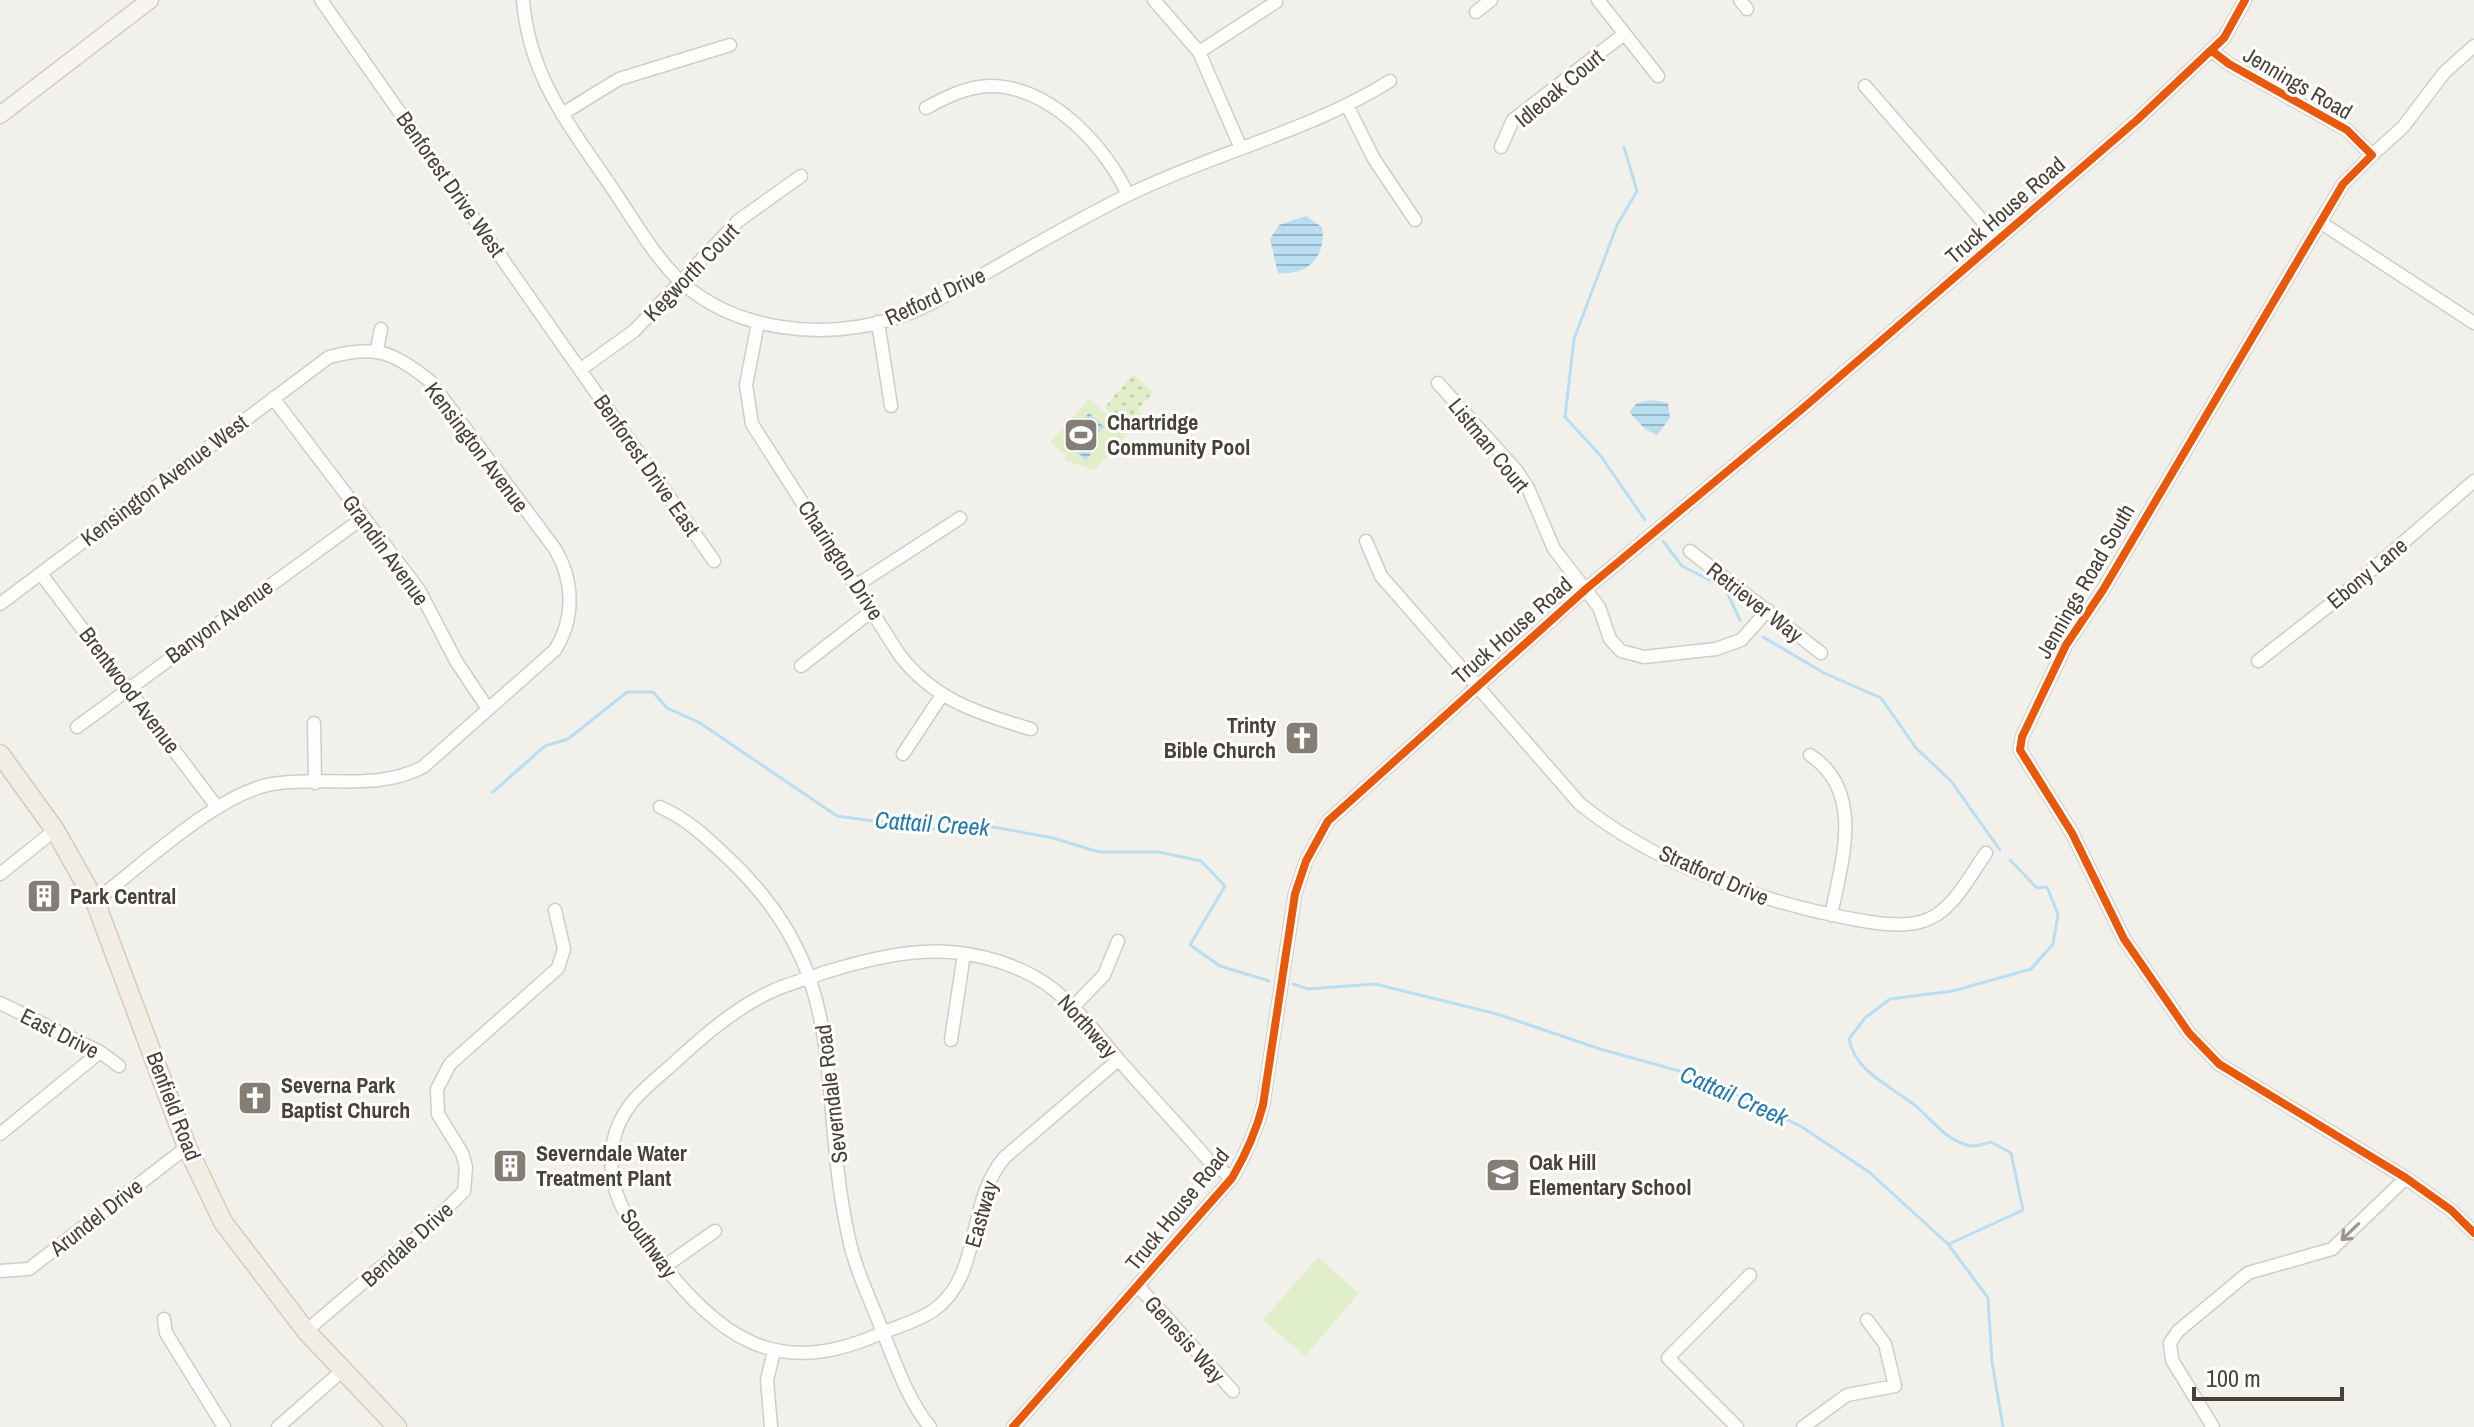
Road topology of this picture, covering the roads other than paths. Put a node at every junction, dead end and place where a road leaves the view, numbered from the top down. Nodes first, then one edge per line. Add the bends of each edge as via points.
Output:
1 (150, 0) edge
2 (321, 0) edge
3 (523, 0) edge
4 (1154, 0) edge
5 (1491, 0) edge
6 (1598, 0) edge
7 (2245, 0) edge
8 (1276, 2) dead end
9 (1476, 12) dead end
10 (1624, 34) junction
11 (730, 45) dead end
12 (2474, 46) edge
13 (2212, 51) junction
14 (1199, 52) junction
15 (1658, 76) dead end
16 (1390, 81) dead end
17 (1865, 86) dead end
18 (1348, 107) junction
19 (926, 108) dead end
20 (562, 114) junction
21 (0, 115) edge
22 (1240, 146) junction
23 (1501, 147) dead end
24 (2372, 155) junction
25 (801, 176) dead end
26 (1128, 195) junction
27 (1415, 220) dead end
28 (2320, 222) junction
29 (1999, 240) junction
30 (682, 282) junction
31 (878, 322) junction
32 (758, 323) junction
33 (2474, 323) edge
34 (381, 329) dead end
35 (377, 349) junction
36 (581, 369) junction
37 (1438, 383) dead end
38 (273, 398) junction
39 (891, 406) dead end
40 (2474, 481) edge
41 (364, 517) junction
42 (960, 518) dead end
43 (1366, 541) dead end
44 (1690, 551) dead end
45 (714, 561) dead end
46 (41, 574) junction
47 (857, 585) junction
48 (1586, 589) junction
49 (0, 604) edge
50 (873, 610) junction
51 (1768, 610) junction
52 (1821, 653) dead end
53 (2258, 661) dead end
54 (801, 666) dead end
55 (1477, 684) junction
56 (129, 687) junction
57 (942, 695) junction
58 (488, 709) junction
59 (314, 723) dead end
60 (77, 727) dead end
61 (1031, 729) dead end
62 (0, 754) edge
63 (903, 754) dead end
64 (1810, 755) dead end
65 (315, 783) junction
66 (217, 807) junction
67 (660, 807) dead end
68 (55, 830) junction
69 (1986, 853) dead end
70 (0, 874) edge
71 (95, 901) junction
72 (555, 910) dead end
73 (1831, 915) junction
74 (1118, 941) dead end
75 (964, 954) junction
76 (811, 977) junction
77 (1, 1004) edge
78 (1074, 1006) junction
79 (951, 1040) dead end
80 (100, 1052) junction
81 (1118, 1060) junction
82 (119, 1066) dead end
83 (0, 1134) edge
84 (187, 1147) junction
85 (1232, 1178) junction
86 (2406, 1178) junction
87 (715, 1231) dead end
88 (2474, 1233) edge
89 (664, 1267) junction
90 (0, 1271) edge
91 (1750, 1275) dead end
92 (1138, 1286) junction
93 (164, 1319) dead end
94 (1867, 1320) dead end
95 (306, 1331) junction
96 (883, 1332) junction
97 (774, 1351) junction
98 (343, 1370) junction
99 (1233, 1391) dead end
100 (224, 1427) edge
101 (278, 1427) edge
102 (397, 1427) edge
103 (771, 1427) edge
104 (930, 1427) edge
105 (1013, 1427) edge
106 (1737, 1427) edge
107 (1803, 1427) edge
108 (2213, 1427) edge

1 - 21 main road
2 - 36 street, Benforest Drive West
3 - 20 street, Retford Drive via 533,59
4 - 14 street
5 - 9 street
6 - 10 street
7 - 13 street, Truck House Road
8 - 14 street
10 - 15 street
10 - 23 street, Idleoak Court via 1513,120
11 - 20 street via 619,79
12 - 24 street
13 - 24 street, Jennings Road via 2347,130
13 - 29 street, Truck House Road
14 - 22 street
16 - 18 street, Retford Drive
17 - 29 street
18 - 22 street, Retford Drive
18 - 27 street via 1374,159
19 - 26 street via 967,89 997,86 1020,92 1091,136
20 - 30 street, Retford Drive via 658,256
22 - 26 street, Retford Drive
24 - 28 street via 2343,184
25 - 30 street, Kegworth Court via 738,221
26 - 31 street, Retford Drive via 936,300
28 - 33 street
28 - 86 street, Jennings Road South via 2066,645 2020,750 2072,833 2124,939 2189,1033 2219,1064
29 - 48 street, Truck House Road
30 - 32 street, Retford Drive via 715,306
30 - 36 street, Kegworth Court via 634,331
31 - 32 street, Retford Drive via 803,329
31 - 39 street
32 - 47 street, Charington Drive via 746,385 752,424
34 - 35 street
35 - 38 street, Kensington Avenue West via 329,357
35 - 58 street, Kensington Avenue via 430,381 562,561 570,607 560,642 521,684
36 - 45 street, Benforest Drive East
37 - 48 street, Listman Court via 1516,470 1554,549
38 - 41 street, Grandin Avenue
38 - 46 street, Kensington Avenue West
40 - 53 street, Ebony Lane
41 - 56 street, Banyon Avenue
41 - 58 street, Grandin Avenue via 419,590
42 - 47 street
43 - 55 street, Stratford Drive via 1381,576
44 - 51 street, Retriever Way
46 - 49 street, Kensington Avenue West
46 - 56 street, Brentwood Avenue
47 - 50 street, Charington Drive
48 - 51 street, Listman Court via 1615,645 1636,657 1729,645 1749,634
48 - 55 street, Truck House Road
50 - 54 street
50 - 57 street, Charington Drive via 910,668
51 - 52 street, Retriever Way
55 - 73 street, Stratford Drive via 1580,804 1620,833 1754,896
55 - 85 street, Truck House Road via 1341,807 1318,835 1295,894 1257,1130
56 - 60 street, Banyon Avenue
56 - 66 street, Brentwood Avenue
57 - 61 street, Charington Drive
57 - 63 street
58 - 65 street via 412,773
59 - 65 street
62 - 68 main road, Benfield Road
64 - 73 street via 1832,772 1845,810 1842,863
65 - 66 street via 270,784
66 - 71 street
67 - 76 street, Severndale Road via 691,823 765,897 788,928
68 - 70 street
68 - 71 main road, Benfield Road
69 - 73 street, Stratford Drive via 1951,903 1920,922 1878,924
71 - 84 main road, Benfield Road
72 - 95 street, Bendale Drive via 564,949 558,968 450,1064 437,1089 438,1114 466,1167 464,1191
74 - 78 street via 1104,975
75 - 76 street, Northway via 898,952
75 - 78 street, Northway via 1021,969
75 - 79 street
76 - 89 street, Southway via 769,992 704,1034 641,1090 621,1117 611,1155 613,1187 630,1223
76 - 96 street, Severndale Road via 820,1008 848,1237
77 - 80 street, East Drive
78 - 81 street, Northway
80 - 82 street, East Drive
80 - 83 street
81 - 85 street, Northway via 1209,1161
81 - 96 street, Eastway via 991,1175 982,1192 968,1259 941,1303 919,1319
84 - 90 street, Arundel Drive via 29,1269
84 - 95 main road, Benfield Road via 223,1222
85 - 92 street, Truck House Road
86 - 88 street, Jennings Road South
86 -> 108 street via 2332,1249 2248,1273 2178,1331 2170,1343 2172,1360
87 - 89 street
89 - 97 street, Southway via 720,1326
91 - 106 street via 1668,1358
92 - 99 street, Genesis Way
92 - 105 street, Truck House Road
93 - 100 street via 166,1333
94 - 107 street via 1885,1344 1895,1386 1847,1395
95 - 98 main road, Benfield Road
96 - 97 street, Southway via 823,1352
96 - 104 street, Severndale Road via 902,1383
97 - 103 street via 767,1380
98 - 101 street
98 - 102 main road, Benfield Road

